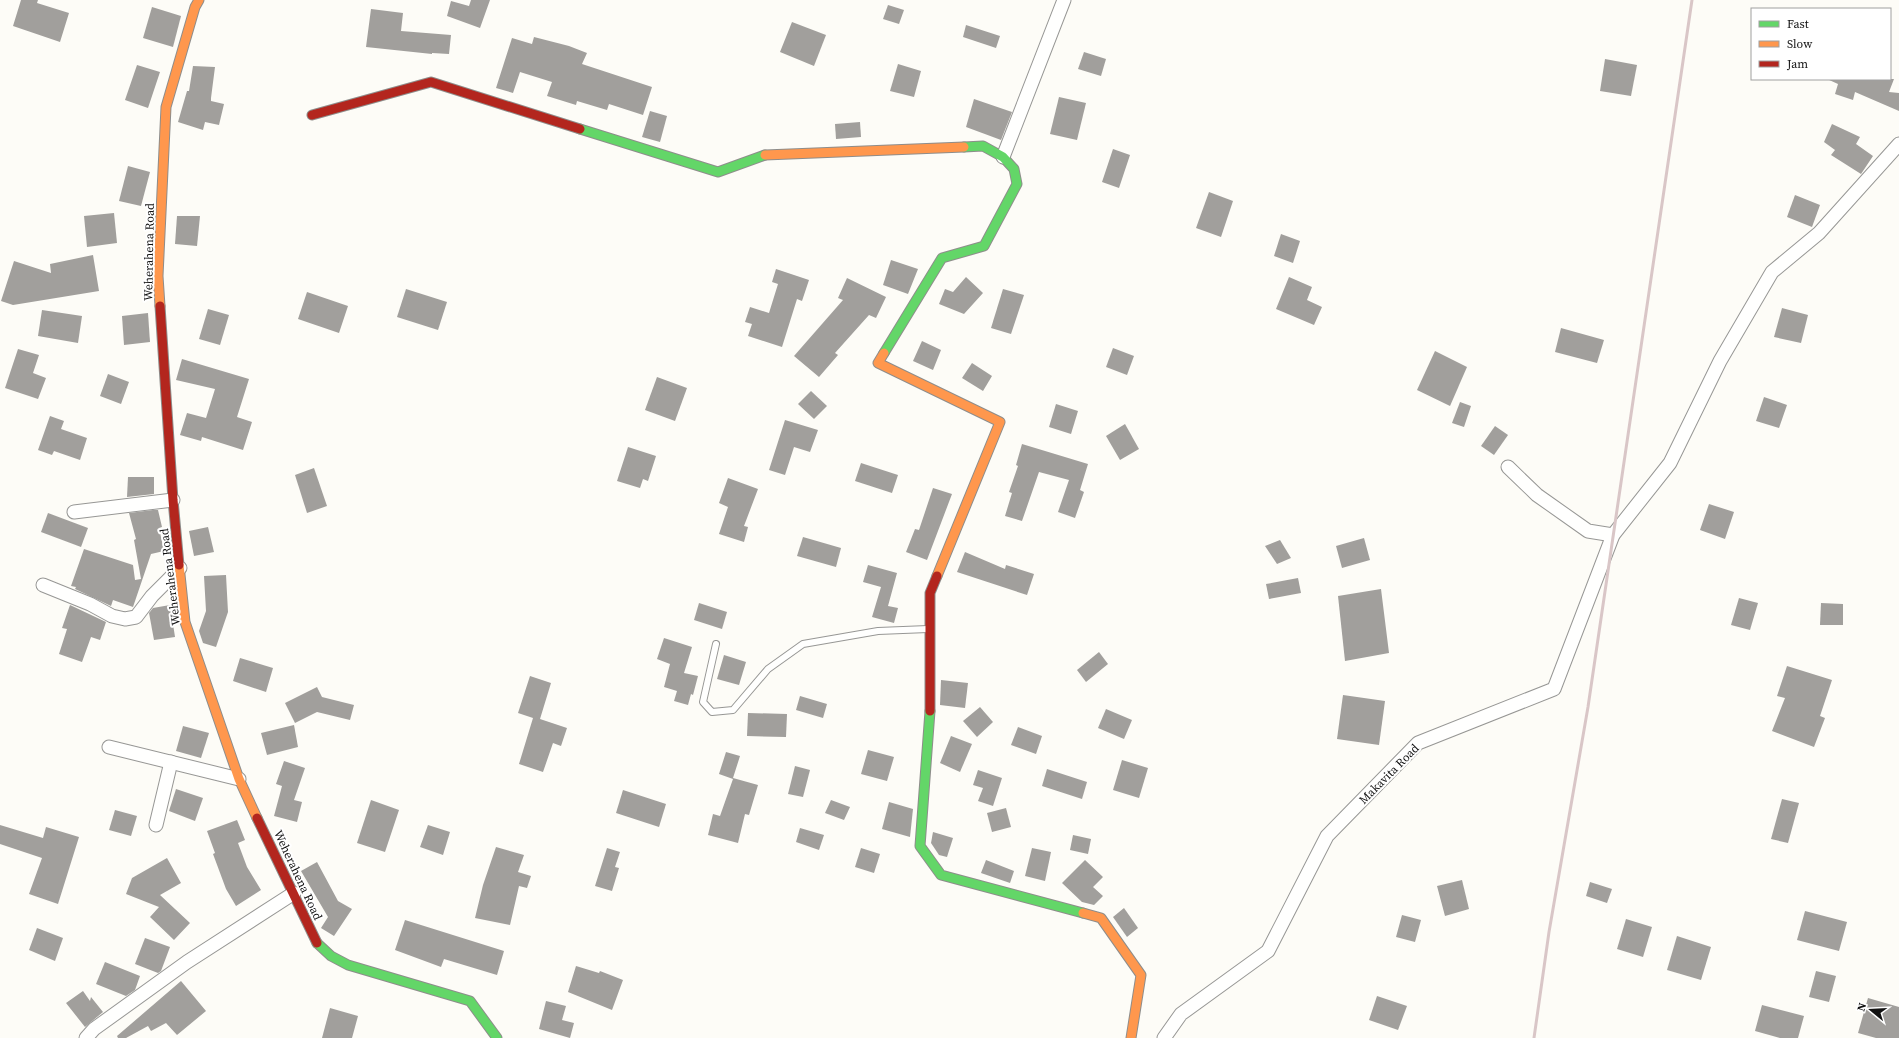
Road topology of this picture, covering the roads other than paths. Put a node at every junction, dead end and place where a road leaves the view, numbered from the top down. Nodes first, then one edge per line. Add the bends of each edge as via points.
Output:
1 (199, 0) edge
2 (1064, 0) edge
3 (312, 115) dead end
4 (1899, 144) edge
5 (1003, 157) junction
6 (1508, 467) dead end
7 (173, 500) junction
8 (74, 512) dead end
9 (1613, 535) junction
10 (180, 568) junction
11 (43, 585) dead end
12 (931, 629) junction
13 (716, 644) dead end
14 (109, 747) dead end
15 (171, 762) junction
16 (239, 779) junction
17 (156, 825) dead end
18 (294, 893) junction
19 (86, 1038) edge
20 (497, 1038) edge
21 (1131, 1038) edge
22 (1164, 1038) edge

1 - 7 street, Weherahena Road via 166,107 158,276
2 - 5 street
3 - 5 street via 430,82 718,172 765,155 983,146
4 - 9 street, Makavita Road via 1819,233 1772,272 1720,361 1670,463
5 - 12 street via 1014,169 1017,184 984,246 942,258 878,363 1000,422 930,593
6 - 9 street via 1537,495 1588,531
7 - 8 street
7 - 10 street, Weherahena Road
9 - 22 street, Makavita Road via 1554,689 1418,743 1327,836 1268,951 1181,1014
10 - 11 street via 152,596 136,617 125,619 112,616
10 - 16 street, Weherahena Road via 185,622
12 - 13 lane via 878,631 803,644 768,669 733,710 712,712 703,702
12 - 21 street via 930,730 920,846 941,875 1101,918 1141,975
14 - 15 street
15 - 16 street
15 - 17 street
16 - 18 street, Weherahena Road
18 - 19 street via 187,962 94,1029
18 - 20 street, Weherahena Road via 316,942 331,956 348,965 470,1001

